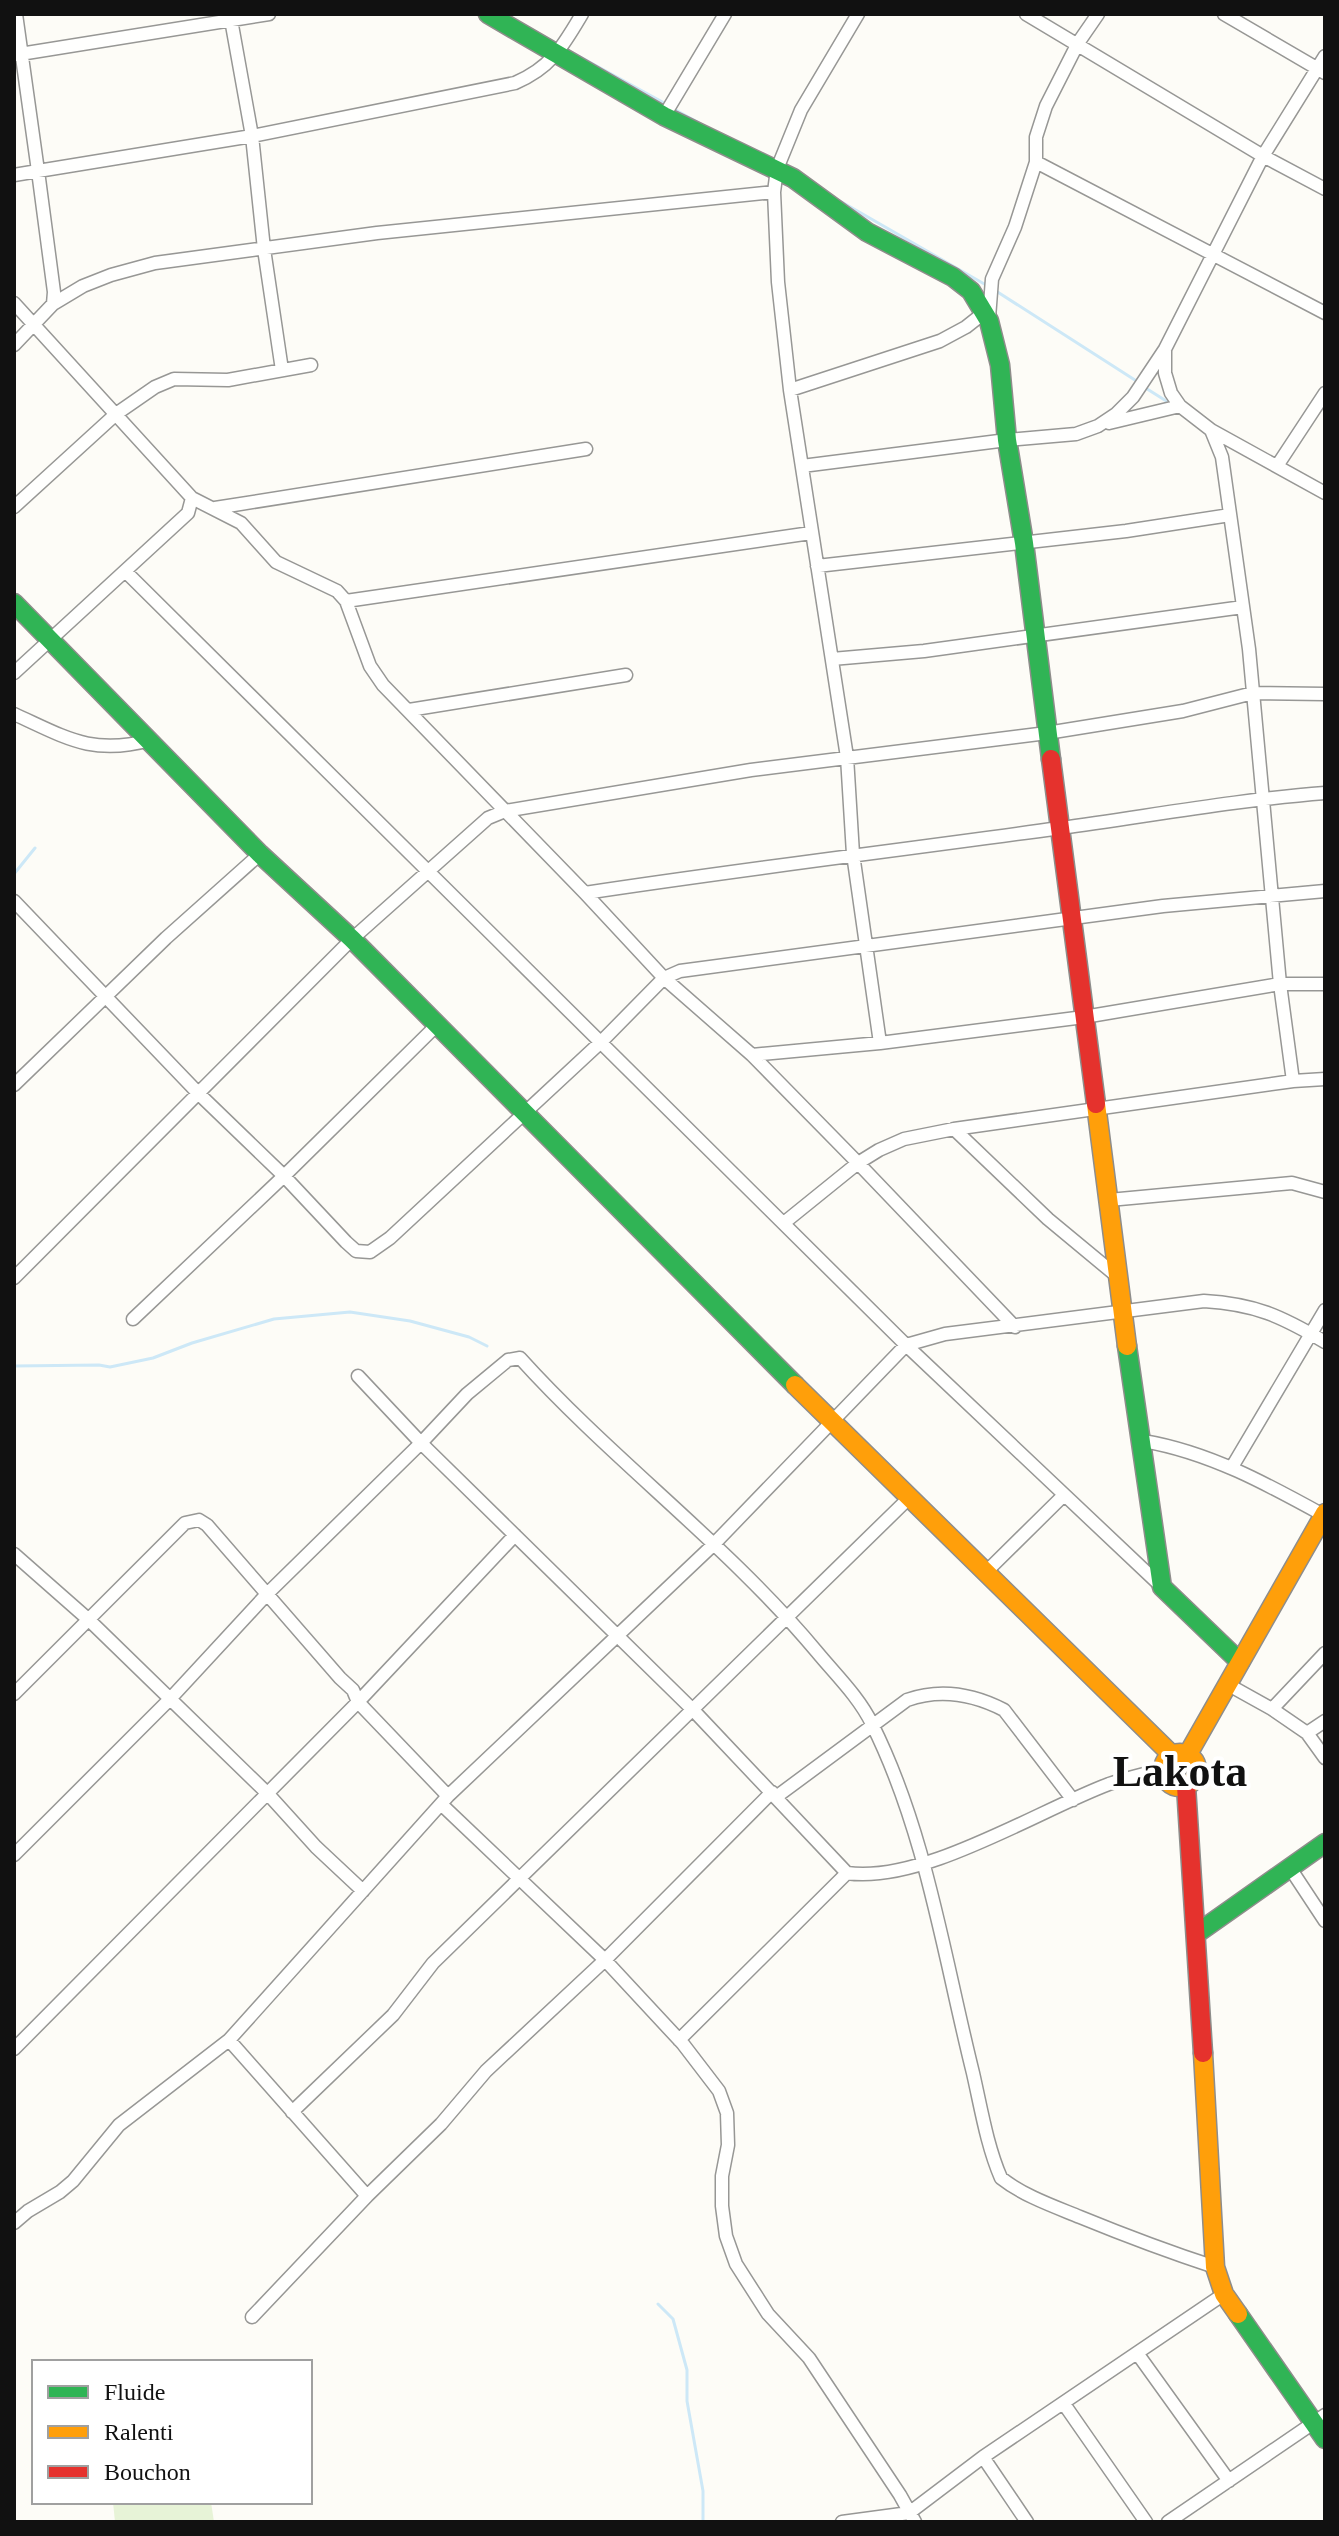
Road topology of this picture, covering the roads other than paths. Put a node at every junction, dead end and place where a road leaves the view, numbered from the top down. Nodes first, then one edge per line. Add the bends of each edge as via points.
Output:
1 (16, 14) edge
2 (269, 14) edge
3 (488, 14) edge
4 (582, 14) edge
5 (725, 14) edge
6 (858, 14) edge
7 (1026, 14) edge
8 (1098, 14) edge
9 (1224, 14) edge
10 (231, 17) edge
11 (1078, 43) junction
12 (18, 54) edge
13 (557, 56) junction
14 (1325, 56) edge
15 (1320, 71) edge
16 (664, 116) junction
17 (252, 136) junction
18 (1263, 156) junction
19 (1036, 162) junction
20 (777, 169) junction
21 (38, 171) junction
22 (14, 175) edge
23 (1325, 189) edge
24 (774, 192) junction
25 (264, 249) junction
26 (1212, 254) junction
27 (14, 303) edge
28 (53, 304) junction
29 (1325, 313) edge
30 (987, 316) junction
31 (34, 325) junction
32 (14, 345) edge
33 (1165, 349) junction
34 (311, 365) dead end
35 (282, 370) junction
36 (790, 390) junction
37 (1325, 393) edge
38 (1180, 406) junction
39 (116, 414) junction
40 (1098, 426) junction
41 (1211, 430) junction
42 (1007, 440) junction
43 (586, 449) dead end
44 (802, 466) junction
45 (1277, 466) junction
46 (1325, 493) edge
47 (192, 498) junction
48 (14, 507) edge
49 (215, 508) junction
50 (1230, 515) junction
51 (811, 533) junction
52 (1024, 543) junction
53 (817, 566) junction
54 (125, 571) junction
55 (346, 601) junction
56 (14, 603) edge
57 (1243, 607) junction
58 (1034, 636) junction
59 (50, 639) junction
60 (832, 659) junction
61 (14, 673) edge
62 (626, 675) dead end
63 (1253, 693) junction
64 (1325, 694) edge
65 (409, 710) junction
66 (14, 714) edge
67 (1047, 733) junction
68 (150, 740) junction
69 (847, 757) junction
70 (1325, 793) edge
71 (1261, 798) junction
72 (505, 811) junction
73 (1060, 828) junction
74 (260, 854) junction
75 (853, 854) junction
76 (428, 870) junction
77 (1325, 891) edge
78 (585, 893) junction
79 (1271, 895) junction
80 (14, 901) edge
81 (1073, 919) junction
82 (352, 939) junction
83 (867, 948) junction
84 (664, 978) junction
85 (1280, 984) junction
86 (1325, 984) edge
87 (107, 996) junction
88 (1084, 1017) junction
89 (437, 1025) junction
90 (602, 1041) junction
91 (880, 1043) junction
92 (752, 1055) junction
93 (1325, 1079) edge
94 (1293, 1081) junction
95 (14, 1085) edge
96 (199, 1094) junction
97 (1097, 1108) junction
98 (524, 1114) junction
99 (954, 1129) junction
100 (858, 1163) junction
101 (284, 1176) junction
102 (1325, 1192) edge
103 (1109, 1200) junction
104 (785, 1222) junction
105 (1118, 1277) junction
106 (14, 1278) edge
107 (1325, 1310) edge
108 (1122, 1313) junction
109 (133, 1319) dead end
110 (1015, 1327) junction
111 (1311, 1334) junction
112 (1325, 1342) edge
113 (906, 1345) junction
114 (358, 1376) dead end
115 (831, 1419) junction
116 (1143, 1441) junction
117 (421, 1443) junction
118 (1232, 1467) junction
119 (1064, 1495) junction
120 (911, 1496) junction
121 (1325, 1515) edge
122 (515, 1535) junction
123 (713, 1545) junction
124 (14, 1554) edge
125 (987, 1571) junction
126 (1162, 1587) junction
127 (268, 1593) junction
128 (788, 1618) junction
129 (89, 1620) junction
130 (618, 1636) junction
131 (1325, 1653) edge
132 (1240, 1662) junction
133 (1227, 1684) junction
134 (14, 1694) edge
135 (170, 1699) junction
136 (358, 1702) junction
137 (1272, 1709) junction
138 (694, 1711) junction
139 (1325, 1721) edge
140 (873, 1725) junction
141 (1307, 1733) junction
142 (1325, 1758) edge
143 (1174, 1759) junction
144 (1186, 1786) junction
145 (268, 1794) junction
146 (774, 1794) junction
147 (444, 1800) junction
148 (1073, 1800) junction
149 (1325, 1843) edge
150 (14, 1855) edge
151 (923, 1863) junction
152 (1290, 1868) junction
153 (847, 1873) junction
154 (520, 1877) junction
155 (363, 1891) junction
156 (1325, 1921) edge
157 (1196, 1934) junction
158 (605, 1960) junction
159 (229, 2040) junction
160 (679, 2040) junction
161 (14, 2049) edge
162 (292, 2112) junction
163 (367, 2196) junction
164 (14, 2223) edge
165 (1215, 2267) junction
166 (1224, 2294) junction
167 (252, 2317) dead end
168 (1137, 2353) junction
169 (1064, 2404) junction
170 (1320, 2419) edge
171 (1325, 2439) edge
172 (983, 2457) junction
173 (1229, 2481) junction
174 (912, 2518) edge
175 (842, 2522) edge
176 (1027, 2522) edge
177 (1146, 2522) edge
178 (1168, 2522) edge

1 - 12 street
2 - 10 street
3 - 13 main road
4 - 13 street
5 - 16 street
6 - 20 street via 801,110
7 - 11 street
8 - 11 street
9 - 15 street
10 - 12 street
10 - 17 street
11 - 18 street
11 - 19 street via 1046,106 1036,137
12 - 21 street
13 - 16 main road
13 - 17 street via 530,77 483,92
14 - 15 street
15 - 18 street
16 - 20 main road
17 - 21 street
17 - 25 street
18 - 23 street
18 - 26 street
19 - 26 street
19 - 30 street via 992,279
20 - 24 street
20 - 30 main road via 867,232 953,277 971,291
21 - 22 street
21 - 28 street
24 - 25 street
24 - 36 street
25 - 28 street via 135,267 83,286
25 - 35 street
26 - 29 street
26 - 33 street
27 - 31 street
28 - 31 street
30 - 36 street via 940,341
30 - 42 main road via 1000,365
31 - 32 street
31 - 39 street
33 - 38 street via 1165,373
33 - 40 street via 1133,397
34 - 35 street
35 - 39 street via 228,380 174,379
36 - 44 street
37 - 45 street
38 - 40 street
38 - 41 street
39 - 47 street
39 - 48 street
40 - 42 street via 1076,434
41 - 45 street
41 - 50 street via 1222,457
42 - 44 street
42 - 52 main road
43 - 49 street
44 - 51 street
45 - 46 street
47 - 49 street
47 - 54 street via 188,513
49 - 55 street via 241,523 276,562 337,591
50 - 52 street
50 - 57 street
51 - 53 street
51 - 55 street
52 - 53 street
52 - 58 main road
53 - 60 street
54 - 59 street
54 - 76 street
55 - 65 street via 370,666
56 - 59 main road
57 - 58 street
57 - 63 street
58 - 60 street
58 - 67 main road
59 - 61 street
59 - 68 main road
60 - 69 street
62 - 65 street
63 - 64 street
63 - 67 street via 1183,711
63 - 71 street
65 - 72 street
66 - 68 street via 81,744
67 - 69 street
67 - 73 main road
68 - 74 main road
69 - 72 street
69 - 75 street
70 - 71 street
71 - 73 street
71 - 79 street
72 - 76 street via 488,818
72 - 78 street
73 - 75 street
73 - 81 main road
74 - 82 main road
74 - 87 street
75 - 78 street
75 - 83 street
76 - 82 street
76 - 90 street
77 - 79 street
78 - 84 street
79 - 81 street
79 - 85 street
80 - 87 street
81 - 83 street
81 - 88 main road
82 - 89 main road
82 - 96 street
83 - 84 street via 694,968
83 - 91 street
84 - 90 street
84 - 92 street
85 - 86 street
85 - 88 street
85 - 94 street
87 - 95 street
87 - 96 street
88 - 91 street
88 - 97 main road
89 - 98 main road
89 - 101 street
90 - 98 street
90 - 104 street
91 - 92 street
92 - 100 street
93 - 94 street
94 - 97 street
96 - 101 street
96 - 106 street
97 - 99 street
97 - 103 main road
98 - 101 street via 370,1252 356,1251
98 - 115 main road
99 - 100 street via 904,1139
99 - 105 street
100 - 104 street
100 - 110 street
101 - 109 street
102 - 103 street via 1292,1183
103 - 105 main road
104 - 113 street
105 - 108 main road
107 - 111 street
108 - 110 street
108 - 111 street via 1204,1301 1235,1303 1261,1309
108 - 116 main road
110 - 113 street via 945,1334
111 - 112 street
111 - 118 street
113 - 115 street
113 - 119 street
114 - 117 street
115 - 120 main road
115 - 123 street
116 - 118 street
116 - 126 main road
117 - 122 street
117 - 123 street via 491,1372 520,1358
117 - 127 street
118 - 121 street
119 - 125 street
119 - 126 street
120 - 125 main road
120 - 128 street
121 - 132 main road
122 - 130 street
122 - 136 street
123 - 128 street
123 - 130 street
124 - 129 street
125 - 143 main road
126 - 132 main road
127 - 129 street via 207,1525 193,1520
127 - 135 street
127 - 136 street
128 - 138 street
128 - 140 street
129 - 134 street
129 - 135 street
130 - 138 street
130 - 147 street
131 - 137 street
132 - 133 main road
133 - 137 street
133 - 143 main road
135 - 145 street
135 - 150 street
136 - 145 street
136 - 147 street
137 - 141 street
138 - 146 street
138 - 154 street
139 - 141 street
140 - 146 street
140 - 148 street via 907,1700 930,1692 988,1701 1004,1710
140 - 151 street
141 - 142 street
143 - 144 main road via 1165,1778
143 - 144 main road via 1195,1761 1198,1771
143 - 148 street
144 - 157 main road
145 - 155 street
145 - 161 street
146 - 153 street
146 - 158 street
147 - 154 street
147 - 155 street
148 - 151 street
149 - 152 main road
151 - 153 street via 882,1873
151 - 165 street via 1001,2178 1063,2210
152 - 156 street
152 - 157 main road
153 - 160 street
154 - 158 street
154 - 162 street via 433,1963 393,2015
155 - 159 street
157 - 165 main road
158 - 160 street
158 - 163 street via 498,2059
159 - 162 street
159 - 164 street via 126,2119 73,2181
160 - 174 street via 719,2091 727,2113 722,2206 736,2264 768,2314 809,2358
162 - 163 street
163 - 167 street
165 - 166 main road
166 - 168 street
166 - 170 main road
168 - 169 street
168 - 173 street
169 - 172 street
169 - 177 street
170 - 171 main road
170 - 173 street
172 - 174 street
172 - 176 street
173 - 178 street
174 - 175 street

